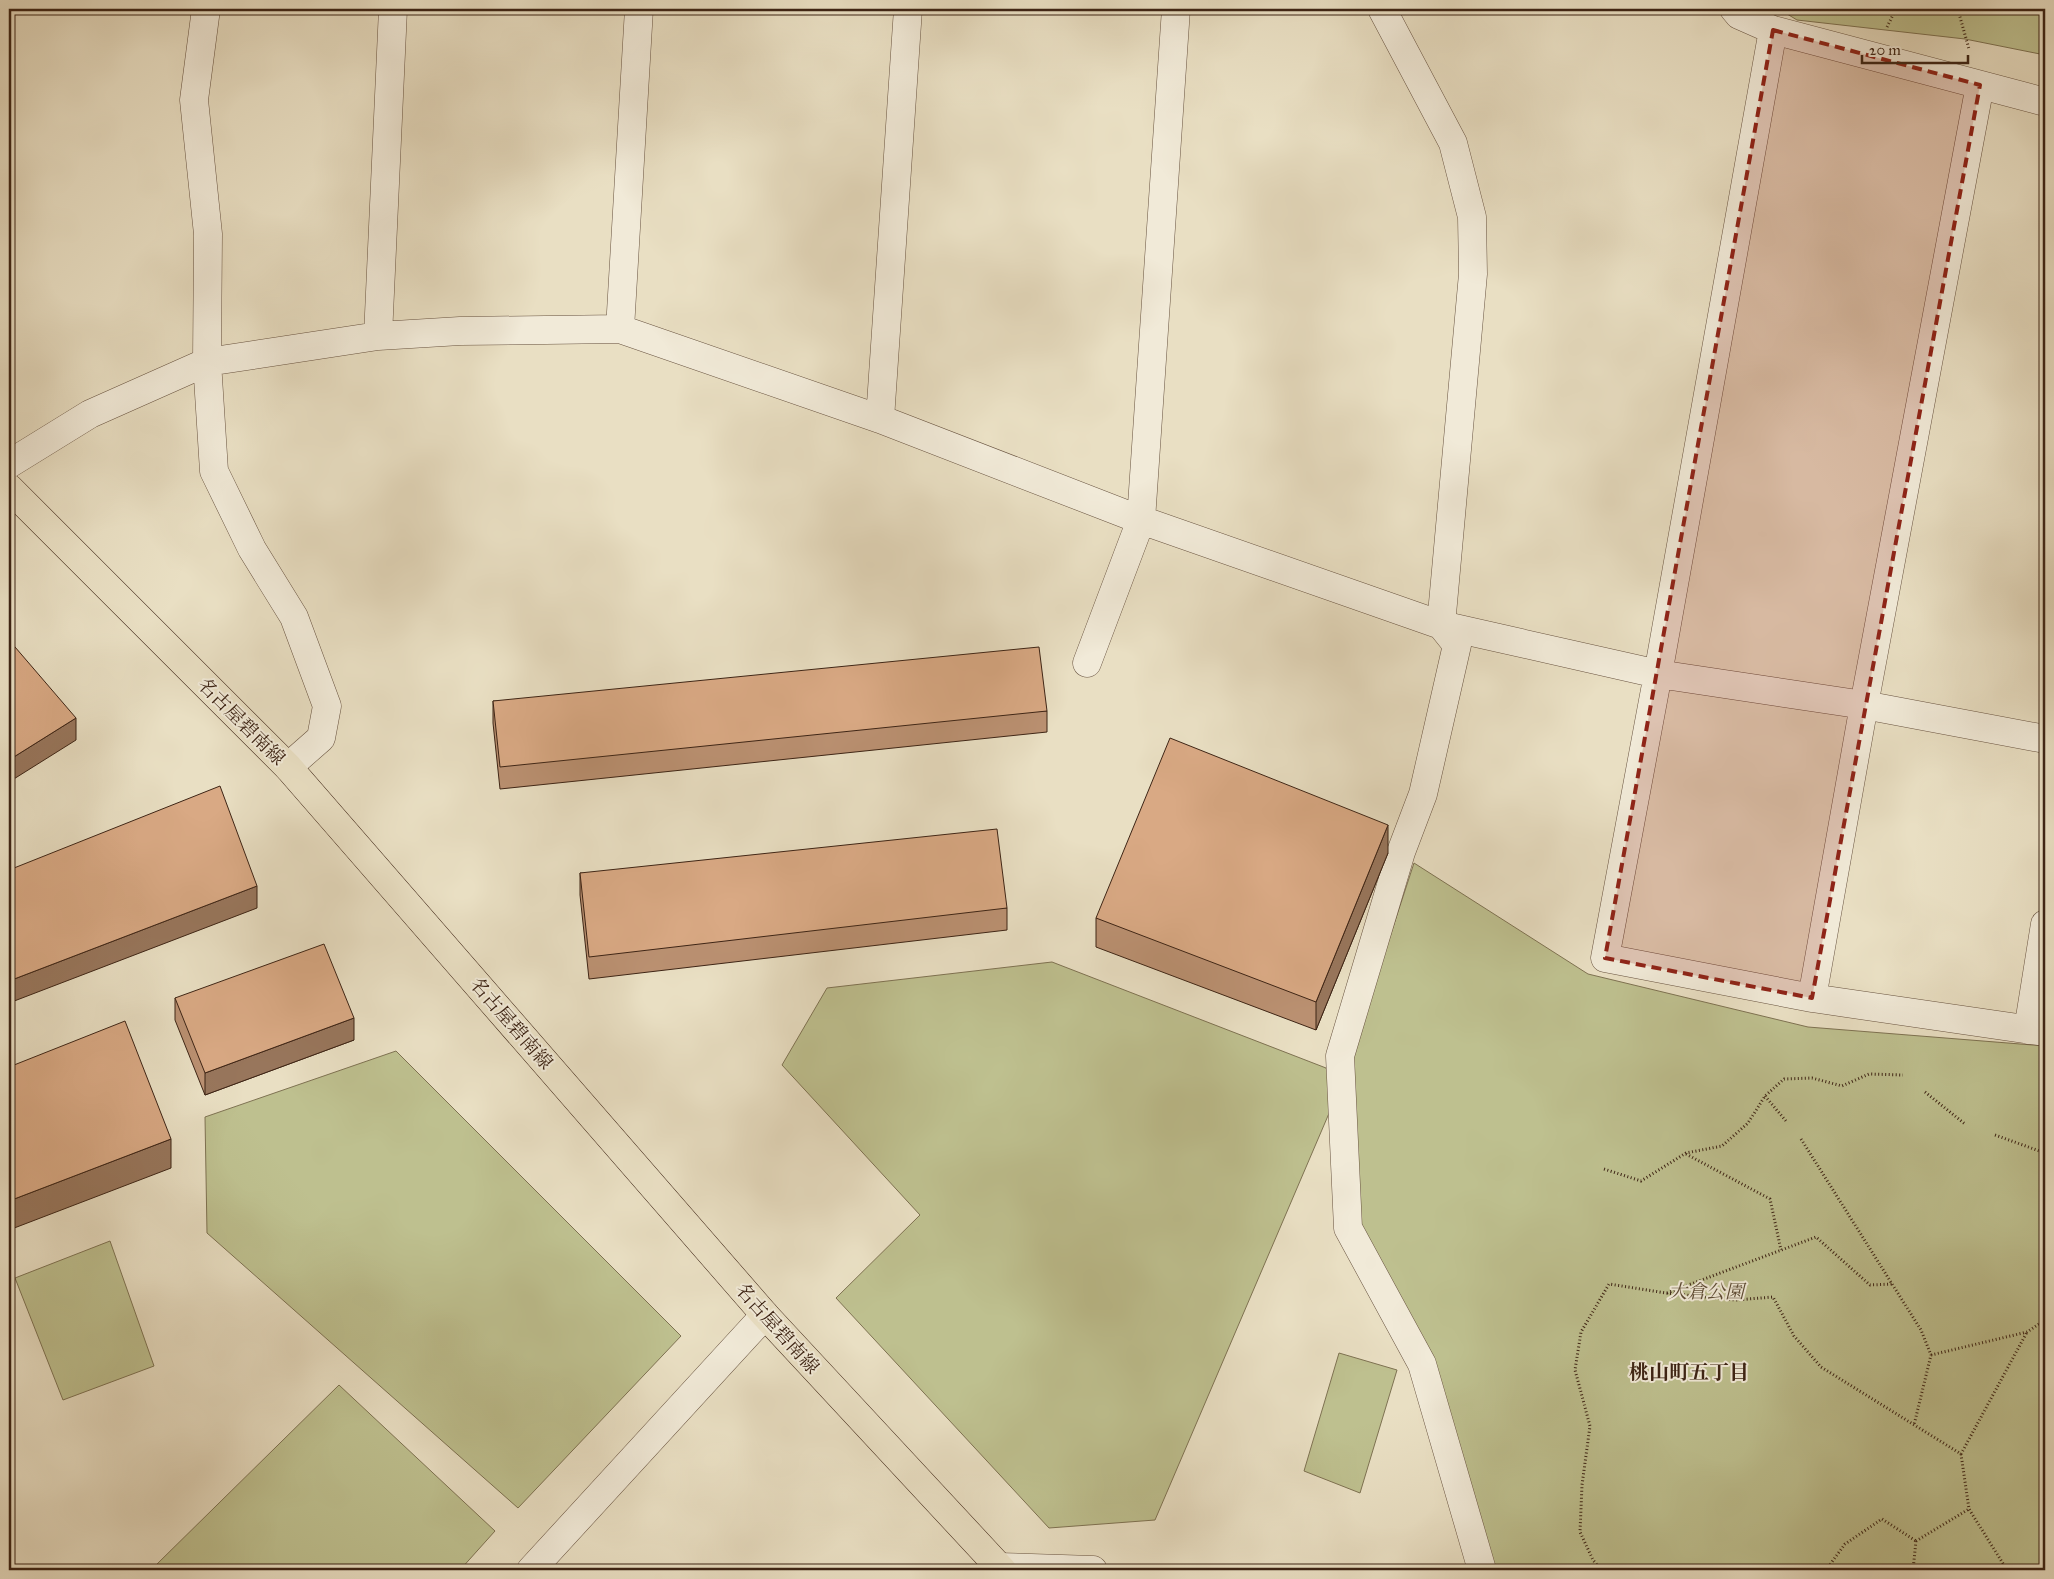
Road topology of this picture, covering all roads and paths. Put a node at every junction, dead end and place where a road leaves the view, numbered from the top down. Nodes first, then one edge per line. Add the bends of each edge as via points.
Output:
1 (206, 9) edge
2 (393, 9) edge
3 (639, 9) edge
4 (908, 9) edge
5 (1176, 9) edge
6 (1382, 9) edge
7 (1734, 9) edge
8 (1896, 9) edge
9 (1953, 9) edge
10 (1961, 9) edge
11 (1773, 30) junction
12 (1885, 30) dead end
13 (1980, 85) junction
14 (2045, 102) edge
15 (620, 329) junction
16 (378, 336) junction
17 (207, 362) junction
18 (880, 419) junction
19 (9, 464) edge
20 (9, 488) edge
21 (1141, 520) junction
22 (1441, 625) junction
23 (1087, 663) dead end
24 (1658, 674) junction
25 (1864, 705) junction
26 (2045, 739) edge
27 (288, 767) junction
28 (2045, 924) edge
29 (1812, 998) junction
30 (2037, 1031) edge
31 (1903, 1075) dead end
32 (1925, 1092) dead end
33 (1765, 1096) junction
34 (1786, 1121) dead end
35 (1966, 1124) dead end
36 (1995, 1135) dead end
37 (1801, 1139) dead end
38 (1686, 1153) junction
39 (2045, 1154) edge
40 (1604, 1169) dead end
41 (1781, 1250) junction
42 (1892, 1284) junction
43 (1666, 1293) junction
44 (765, 1315) junction
45 (2045, 1320) edge
46 (2027, 1332) junction
47 (1931, 1355) junction
48 (1914, 1425) junction
49 (1961, 1454) junction
50 (1969, 1509) junction
51 (1916, 1541) junction
52 (1001, 1568) edge
53 (531, 1570) edge
54 (1093, 1570) edge
55 (1482, 1570) edge
56 (1601, 1570) edge
57 (1826, 1570) edge
58 (1912, 1570) edge
59 (2007, 1570) edge

1 - 17 street via 194,100 208,234
2 - 16 street
3 - 15 street
4 - 18 street
5 - 21 street
6 - 22 street via 1453,143 1472,217 1474,274
7 - 11 street via 1739,16
8 - 12 path
9 - 10 path
11 - 13 street
11 - 24 street
13 - 14 street
13 - 25 street
15 - 16 street via 460,331
15 - 18 street
16 - 17 street
17 - 19 street via 90,414
17 - 27 street via 214,471 252,550 294,617 327,706 322,738
18 - 21 street
20 - 27 main road, 名古屋碧南線
21 - 22 street
21 - 23 street
22 - 24 street
22 - 55 street via 1457,645 1423,794 1401,852 1340,1056 1348,1228 1422,1364
24 - 25 street
24 - 29 street via 1605,958
25 - 26 street
25 - 29 street
27 - 44 main road, 名古屋碧南線
28 - 30 street
29 - 30 street
31 - 33 path via 1868,1074 1842,1086 1812,1078 1784,1079
32 - 35 path
33 - 34 path
33 - 38 path via 1748,1123 1722,1146
36 - 39 path
37 - 42 path
38 - 40 path via 1641,1181
38 - 41 path via 1770,1199
41 - 42 path via 1816,1238 1870,1285
41 - 43 path
42 - 47 path via 1921,1330
43 - 48 path via 1736,1300 1772,1297 1794,1336 1821,1367
43 - 56 path via 1609,1284 1581,1332 1575,1370 1590,1426 1580,1532
44 - 52 main road, 名古屋碧南線
44 - 53 street
45 - 46 path
46 - 47 path
46 - 49 path
47 - 48 path
48 - 49 path
49 - 50 path
50 - 51 path
50 - 59 path
51 - 57 path via 1882,1519 1845,1544
51 - 58 path
52 - 54 street

